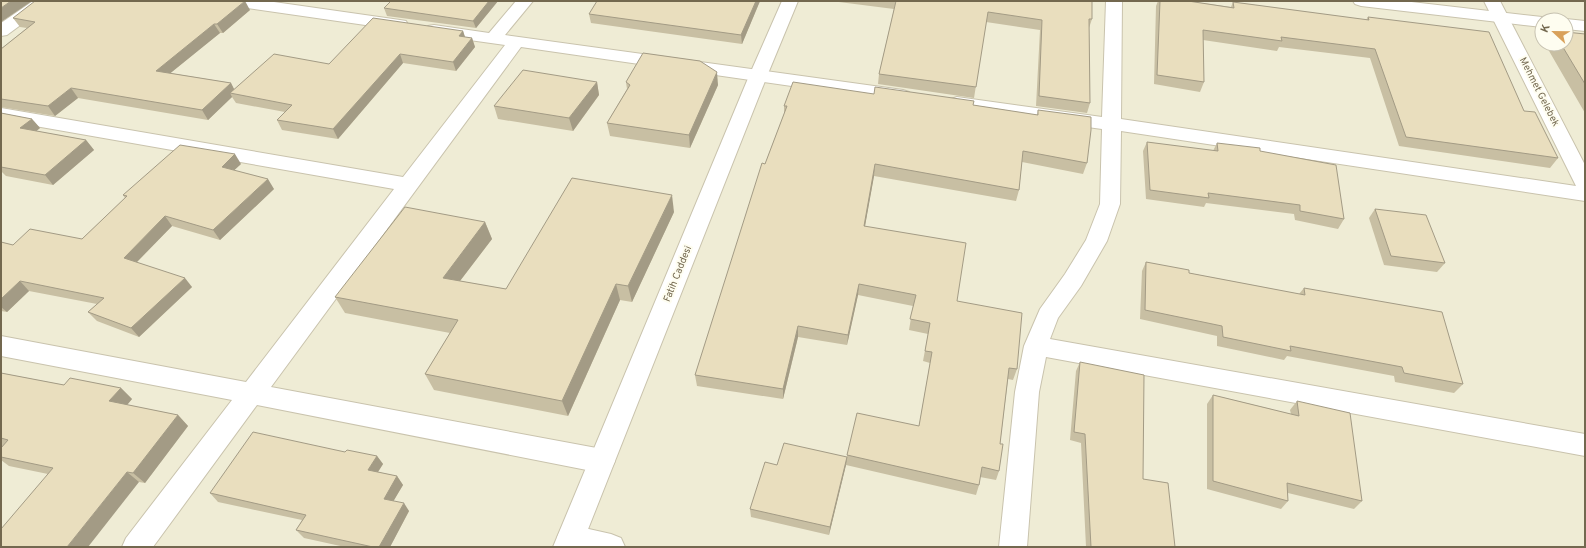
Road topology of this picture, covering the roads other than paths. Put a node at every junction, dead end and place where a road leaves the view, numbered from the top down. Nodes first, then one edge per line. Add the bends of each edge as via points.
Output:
1 (43, 1) edge
2 (233, 1) edge
3 (525, 1) edge
4 (790, 1) edge
5 (1114, 1) edge
6 (1361, 1) edge
7 (1492, 1) edge
8 (1501, 17) junction
9 (1534, 21) edge
10 (1574, 25) edge
11 (1585, 26) edge
12 (1, 30) edge
13 (494, 38) junction
14 (517, 41) junction
15 (758, 76) junction
16 (1, 114) edge
17 (1112, 124) junction
18 (1585, 184) edge
19 (408, 185) junction
20 (1585, 194) edge
21 (1, 346) edge
22 (1036, 346) junction
23 (251, 394) junction
24 (1585, 445) edge
25 (602, 461) junction
26 (569, 543) edge
27 (136, 547) edge
28 (611, 547) edge
29 (1013, 547) edge

1 - 12 street
2 - 13 street
3 - 13 street
4 - 15 street, Fatih Caddesi
5 - 17 street
6 - 8 street
7 - 8 street, Mehmet Gelebek
8 - 9 street
8 - 18 street, Mehmet Gelebek
10 - 11 street
13 - 14 street
14 - 15 street
14 - 19 street
15 - 17 street
15 - 25 street, Fatih Caddesi
16 - 19 street
17 - 20 street
17 - 22 street via 1110,204 1096,241 1048,315
19 - 23 street
21 - 23 street
22 - 24 street
22 - 29 street via 1027,392
23 - 25 street
23 - 27 street
25 - 26 street, Fatih Caddesi
26 - 28 street

